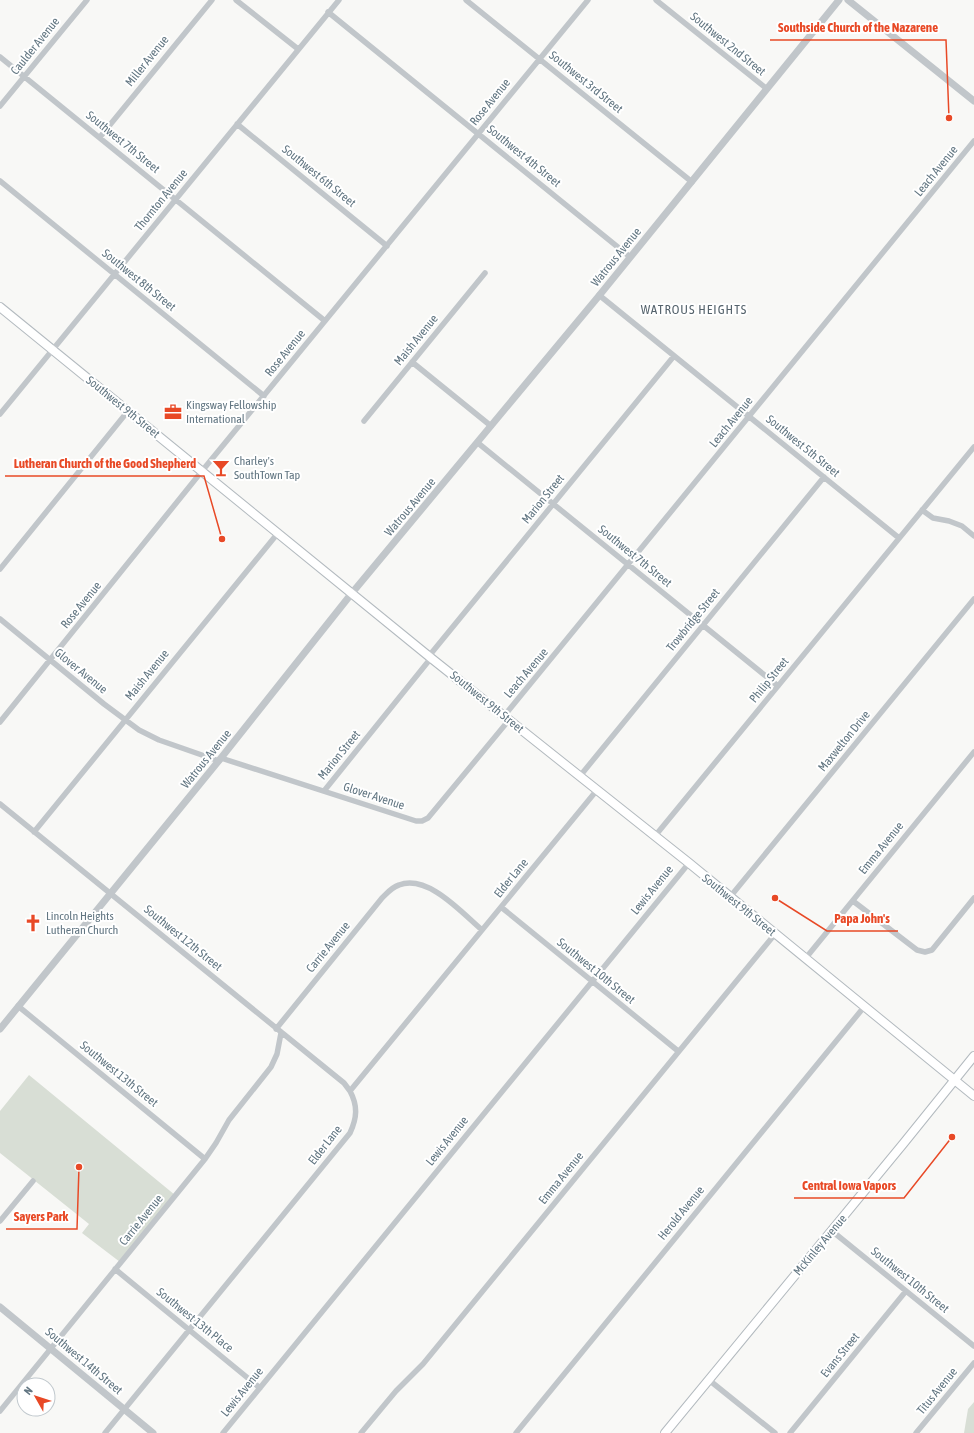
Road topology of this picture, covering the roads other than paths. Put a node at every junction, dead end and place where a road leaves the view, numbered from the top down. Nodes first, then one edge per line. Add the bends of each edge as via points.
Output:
1 (87, 0) edge
2 (212, 0) edge
3 (236, 0) edge
4 (339, 0) edge
5 (466, 0) edge
6 (588, 0) edge
7 (656, 0) edge
8 (839, 0) edge
9 (848, 0) edge
10 (328, 12) junction
11 (298, 49) junction
12 (0, 57) edge
13 (539, 59) junction
14 (25, 76) junction
15 (766, 89) junction
16 (974, 101) edge
17 (0, 106) edge
18 (237, 124) junction
19 (478, 134) junction
20 (100, 137) junction
21 (974, 141) edge
22 (0, 181) edge
23 (692, 182) junction
24 (175, 199) junction
25 (387, 246) junction
26 (630, 257) junction
27 (485, 273) dead end
28 (114, 274) junction
29 (599, 295) junction
30 (0, 307) edge
31 (326, 321) junction
32 (52, 349) junction
33 (674, 356) junction
34 (412, 362) junction
35 (264, 396) junction
36 (128, 411) junction
37 (0, 414) edge
38 (749, 417) junction
39 (364, 421) dead end
40 (491, 426) junction
41 (478, 443) junction
42 (974, 447) edge
43 (202, 472) junction
44 (824, 477) junction
45 (553, 504) junction
46 (922, 510) junction
47 (278, 533) junction
48 (974, 536) edge
49 (899, 538) junction
50 (628, 565) junction
51 (0, 569) edge
52 (352, 593) junction
53 (974, 599) edge
54 (0, 619) edge
55 (703, 625) junction
56 (430, 657) junction
57 (50, 660) junction
58 (778, 686) junction
59 (506, 718) junction
60 (125, 720) junction
61 (0, 722) edge
62 (974, 752) edge
63 (220, 760) junction
64 (580, 776) junction
65 (597, 790) junction
66 (324, 791) junction
67 (0, 804) edge
68 (428, 818) joint
69 (34, 832) junction
70 (655, 836) junction
71 (689, 863) junction
72 (110, 894) junction
73 (730, 897) junction
74 (974, 898) edge
75 (853, 901) junction
76 (501, 907) junction
77 (482, 930) junction
78 (775, 934) junction
79 (805, 959) junction
80 (592, 981) junction
81 (18, 1006) junction
82 (864, 1007) junction
83 (0, 1029) edge
84 (279, 1031) junction
85 (678, 1051) junction
86 (974, 1056) edge
87 (954, 1080) junction
88 (350, 1091) junction
89 (974, 1096) edge
90 (205, 1158) junction
91 (33, 1181) dead end
92 (0, 1221) edge
93 (832, 1231) junction
94 (115, 1269) junction
95 (906, 1291) junction
96 (0, 1307) edge
97 (189, 1330) junction
98 (974, 1346) edge
99 (50, 1348) junction
100 (974, 1363) edge
101 (709, 1380) junction
102 (260, 1388) junction
103 (124, 1409) junction
104 (0, 1411) edge
105 (105, 1433) edge
106 (153, 1433) edge
107 (223, 1433) edge
108 (361, 1433) edge
109 (516, 1433) edge
110 (665, 1433) edge
111 (775, 1433) edge
112 (790, 1433) edge
113 (916, 1433) edge

1 - 14 street, Caulder Avenue
2 - 20 street, Miller Avenue
3 - 11 street
4 - 10 street, Thornton Avenue
5 - 13 street, Southwest 3rd Street
6 - 13 street, Rose Avenue
7 - 15 street, Southwest 2nd Street
8 - 15 street, Watrous Avenue
9 - 16 street
10 - 11 street, Thornton Avenue
10 - 19 street, Southwest 4th Street
11 - 18 street, Thornton Avenue
12 - 14 street, Southwest 7th Street
13 - 19 street, Rose Avenue
13 - 23 street, Southwest 3rd Street
14 - 17 street, Caulder Avenue
14 - 20 street, Southwest 7th Street
15 - 23 street, Watrous Avenue
18 - 24 street, Thornton Avenue
18 - 25 street, Southwest 6th Street
19 - 25 street, Rose Avenue
19 - 26 street, Southwest 4th Street
20 - 24 street, Southwest 7th Street
21 - 38 street, Leach Avenue
22 - 28 street, Southwest 8th Street
23 - 26 street, Watrous Avenue
24 - 28 street, Thornton Avenue
24 - 31 street, Southwest 7th Street
25 - 31 street, Rose Avenue
26 - 29 street, Watrous Avenue
27 - 34 street, Maish Avenue
28 - 32 street, Thornton Avenue
28 - 35 street, Southwest 8th Street
29 - 33 street, Southwest 5th Street
29 - 40 street, Watrous Avenue
30 - 32 main road, Southwest 9th Street
31 - 35 street, Rose Avenue
32 - 36 main road, Southwest 9th Street
32 - 37 street, Thornton Avenue
33 - 38 street, Southwest 5th Street
33 - 45 street, Marion Street
34 - 39 street, Maish Avenue
34 - 40 street
35 - 43 street, Rose Avenue
36 - 43 main road, Southwest 9th Street
36 - 51 street
38 - 44 street, Southwest 5th Street
38 - 50 street, Leach Avenue
40 - 41 street, Watrous Avenue
41 - 45 street, Southwest 7th Street
41 - 52 street, Watrous Avenue
42 - 46 street
43 - 47 main road, Southwest 9th Street
43 - 57 street, Rose Avenue
44 - 49 street, Southwest 5th Street
44 - 55 street, Trowbridge Street
45 - 50 street, Southwest 7th Street
45 - 56 street, Marion Street
46 - 48 street via 933,518 962,526
46 - 49 street, Philip Street
47 - 52 main road, Southwest 9th Street
47 - 60 street, Maish Avenue
49 - 58 street, Philip Street
50 - 55 street, Southwest 7th Street
50 - 59 street, Leach Avenue
52 - 56 main road, Southwest 9th Street
52 - 63 street, Watrous Avenue
53 - 73 street, Maxwelton Drive
54 - 57 street, Glover Avenue
55 - 58 street, Southwest 7th Street
55 - 64 street, Trowbridge Street
56 - 59 main road, Southwest 9th Street
56 - 66 street, Marion Street
57 - 60 street, Glover Avenue
57 - 61 street, Rose Avenue
58 - 70 street, Philip Street
59 - 64 main road, Southwest 9th Street
59 - 68 street, Leach Avenue
60 - 63 street, Glover Avenue via 159,740
60 - 69 street, Maish Avenue
62 - 75 street, Emma Avenue
63 - 66 street, Glover Avenue
63 - 72 street, Watrous Avenue
64 - 65 main road, Southwest 9th Street
65 - 70 main road, Southwest 9th Street
65 - 76 street, Elder Lane
66 - 68 street, Glover Avenue via 416,821
67 - 69 street, Southwest 12th Street
69 - 72 street, Southwest 12th Street
70 - 71 main road, Southwest 9th Street
71 - 73 main road, Southwest 9th Street
71 - 80 street, Lewis Avenue
72 - 81 street, Watrous Avenue
72 - 84 street, Southwest 12th Street
73 - 78 main road, Southwest 9th Street
74 - 75 street via 932,950 925,952 917,950
75 - 79 street, Emma Avenue
76 - 77 street, Elder Lane
76 - 80 street, Southwest 10th Street
77 - 84 street, Carrie Avenue via 430,888 420,884 399,885 382,898
77 - 88 street, Elder Lane
78 - 79 main road, Southwest 9th Street
78 - 85 street, Emma Avenue
79 - 82 main road, Southwest 9th Street
80 - 85 street, Southwest 10th Street
80 - 102 street, Lewis Avenue
81 - 83 street, Watrous Avenue
81 - 90 street, Southwest 13th Street
82 - 87 main road, Southwest 9th Street
82 - 109 street, Herold Avenue
84 - 88 street, Southwest 12th Street via 344,1083
84 - 90 street, Carrie Avenue via 277,1054 271,1067 229,1120
85 - 108 street, Emma Avenue via 422,1364
86 - 87 main road, McKinley Avenue
87 - 89 main road, Southwest 9th Street
87 - 93 main road, McKinley Avenue
88 - 97 street, Elder Lane via 357,1111 350,1133
90 - 94 street, Carrie Avenue
91 - 92 street
93 - 95 street, Southwest 10th Street
93 - 101 main road, McKinley Avenue
94 - 97 street, Southwest 13th Place
94 - 99 street, Carrie Avenue
95 - 98 street, Southwest 10th Street
95 - 112 street, Evans Street
96 - 99 street, Southwest 14th Street
97 - 102 street, Southwest 13th Place
97 - 103 street, Elder Lane
99 - 103 street, Southwest 14th Street
99 - 104 street, Carrie Avenue
100 - 113 street, Titus Avenue
101 - 110 main road, McKinley Avenue
101 - 111 street
102 - 107 street, Lewis Avenue
103 - 105 street, Elder Lane
103 - 106 street, Southwest 14th Street

